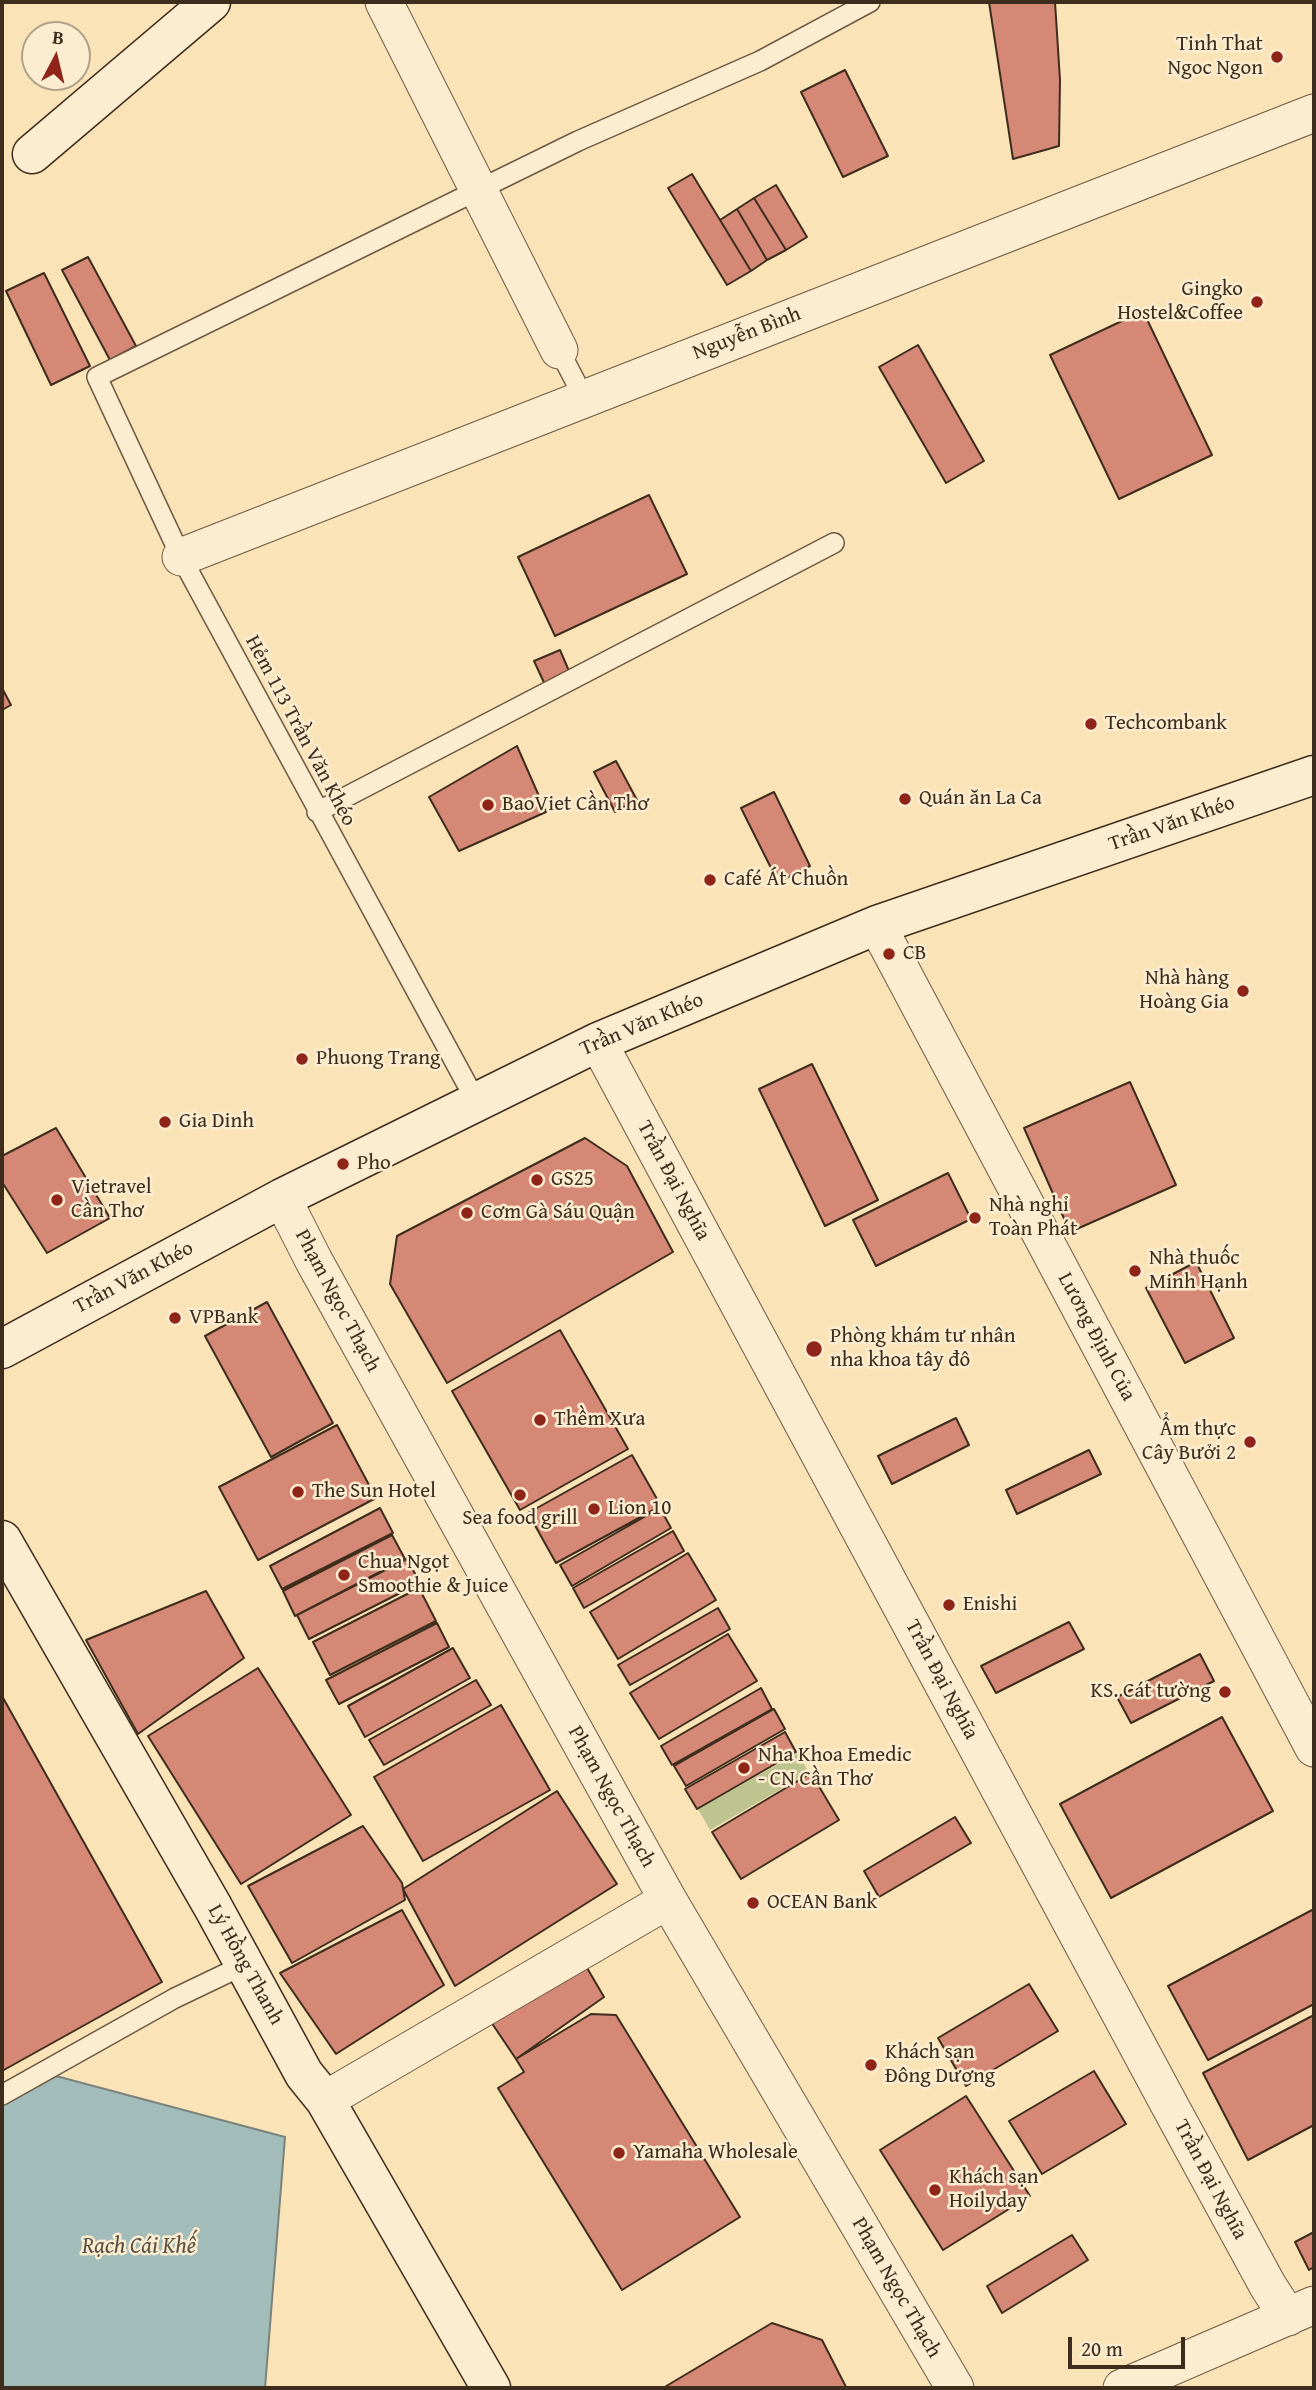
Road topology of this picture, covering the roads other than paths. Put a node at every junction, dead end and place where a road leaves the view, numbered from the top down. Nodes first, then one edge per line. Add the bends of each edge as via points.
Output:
1 (211, 2) edge
2 (384, 2) edge
3 (870, 2) edge
4 (1314, 113) edge
5 (32, 155) dead end
6 (479, 189) junction
7 (559, 350) joint
8 (584, 397) junction
9 (834, 543) dead end
10 (181, 557) junction
11 (1314, 775) edge
12 (317, 812) junction
13 (877, 925) junction
14 (598, 1042) junction
15 (476, 1101) junction
16 (282, 1198) junction
17 (2, 1349) edge
18 (2, 1540) edge
19 (1314, 1748) edge
20 (668, 1900) junction
21 (246, 1964) junction
22 (2, 2095) edge
23 (325, 2099) junction
24 (1301, 2311) edge
25 (491, 2388) edge
26 (955, 2388) edge
27 (1122, 2388) edge

1 - 5 street
2 - 6 street
3 - 6 lane via 760,61
4 - 8 street, Nguyễn Bình
6 - 7 street
6 - 10 lane, Hẻm 113 Trần Văn Khéo via 97,377
7 - 8 lane
8 - 10 street, Nguyễn Bình
9 - 12 lane
10 - 12 lane, Hẻm 113 Trần Văn Khéo
11 - 13 street, Trần Văn Khéo
12 - 15 lane, Hẻm 113 Trần Văn Khéo
13 - 14 street, Trần Văn Khéo
13 - 19 street, Lương Định Của
14 - 15 street, Trần Văn Khéo
14 - 24 street, Trần Đại Nghĩa via 1268,2286
15 - 16 street, Trần Văn Khéo
16 - 17 street, Trần Văn Khéo
16 - 20 street, Phạm Ngọc Thạch
18 - 21 street, Lý Hồng Thanh
20 - 23 street
20 - 26 street, Phạm Ngọc Thạch
21 - 22 lane via 175,1998
21 - 23 street, Lý Hồng Thanh via 304,2074
23 - 25 street, Lý Hồng Thanh
24 - 27 street

